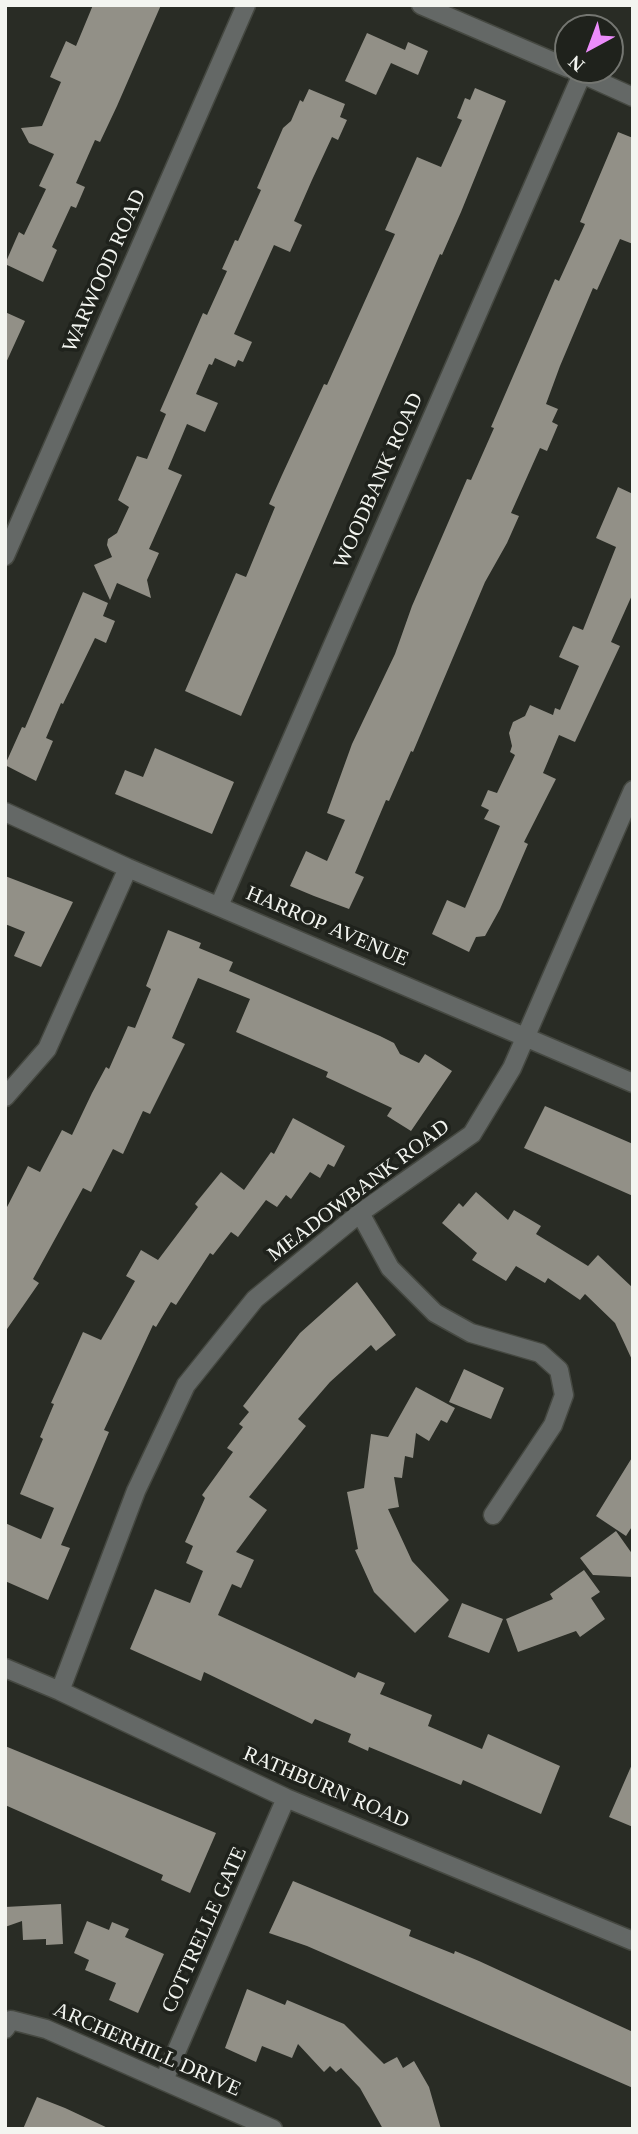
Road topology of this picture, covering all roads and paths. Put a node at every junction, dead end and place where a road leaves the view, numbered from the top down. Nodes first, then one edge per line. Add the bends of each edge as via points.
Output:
1 (246, 5) edge
2 (421, 5) edge
3 (554, 62) edge
4 (568, 84) edge
5 (605, 84) edge
6 (633, 96) edge
7 (5, 556) edge
8 (633, 790) edge
9 (5, 812) edge
10 (128, 868) junction
11 (219, 906) junction
12 (525, 1035) junction
13 (633, 1083) edge
14 (5, 1097) edge
15 (360, 1213) junction
16 (493, 1515) dead end
17 (5, 1668) edge
18 (60, 1691) junction
19 (286, 1798) junction
20 (633, 1941) edge
21 (5, 2029) edge
22 (164, 2080) junction
23 (273, 2129) edge

1 - 7 street, WARWOOD ROAD
2 - 3 street
4 - 11 street, WOODBANK ROAD
5 - 6 street
8 - 12 street, MEADOWBANK ROAD
9 - 10 street, HARROP AVENUE
10 - 11 street, HARROP AVENUE
10 - 14 street via 47,1049
11 - 12 street, HARROP AVENUE
12 - 13 street, HARROP AVENUE
12 - 15 street, MEADOWBANK ROAD via 510,1072 472,1134
15 - 16 street via 390,1268 435,1313 471,1333 540,1353 559,1370 564,1395 553,1425
15 - 18 street, MEADOWBANK ROAD via 255,1299 186,1384 136,1491
17 - 18 street, RATHBURN ROAD
18 - 19 street, RATHBURN ROAD
19 - 20 street, RATHBURN ROAD
19 - 22 street, COTTRELLE GATE
21 - 22 street, ARCHERHILL DRIVE via 11,2020 46,2029
22 - 23 street, ARCHERHILL DRIVE

